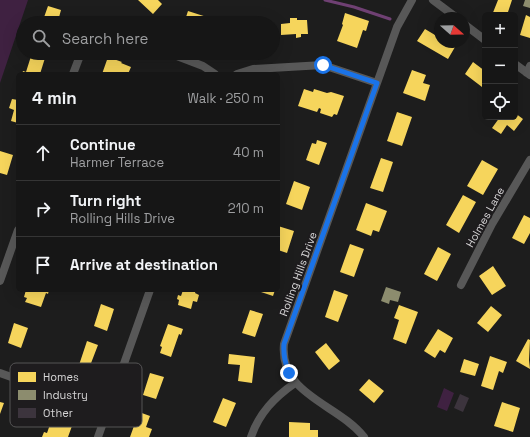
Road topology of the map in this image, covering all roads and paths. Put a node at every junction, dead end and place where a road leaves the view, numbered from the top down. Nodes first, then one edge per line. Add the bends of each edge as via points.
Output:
1 (412, 0) edge
2 (434, 0) edge
3 (449, 12) edge
4 (470, 29) edge
5 (482, 38) edge
6 (78, 60) edge
7 (187, 60) edge
8 (518, 66) edge
9 (529, 71) edge
10 (74, 72) edge
11 (212, 72) edge
12 (243, 72) edge
13 (377, 83) junction
14 (530, 160) edge
15 (16, 236) edge
16 (0, 280) edge
17 (461, 285) dead end
18 (149, 292) edge
19 (124, 363) edge
20 (0, 373) edge
21 (10, 377) edge
22 (295, 383) junction
23 (101, 427) edge
24 (98, 437) edge
25 (251, 437) edge
26 (364, 437) edge

1 - 13 street, Rolling Hills Drive via 397,27
2 - 3 street
4 - 5 street
6 - 10 street
7 - 11 street
8 - 9 street
12 - 13 street via 253,69 323,65
13 - 22 street, Rolling Hills Drive via 284,344 285,364
14 - 17 street, Holmes Lane via 492,224
15 - 16 street
18 - 19 street
20 - 21 street
22 - 25 street via 270,404 260,417
22 - 26 street, Rolling Hills Drive via 348,420
23 - 24 street

